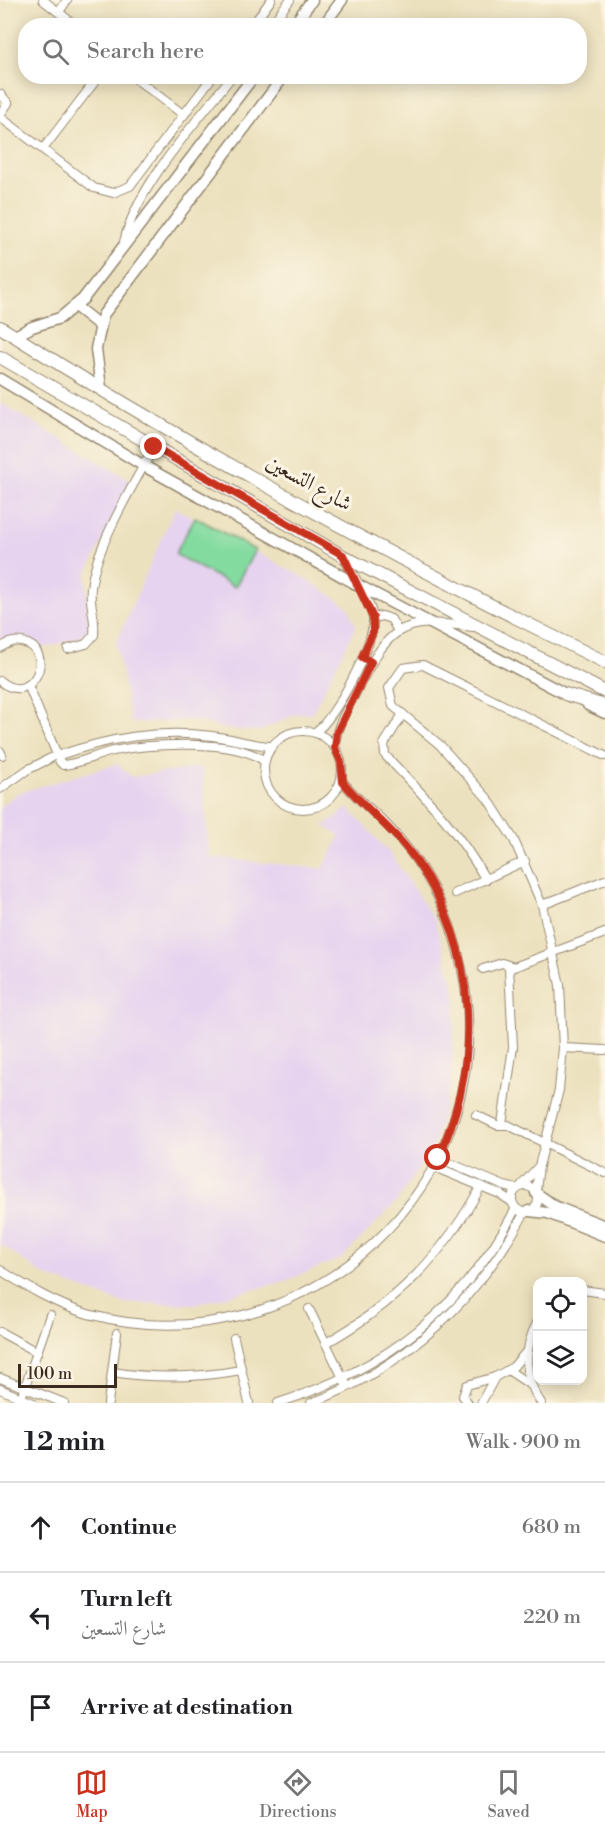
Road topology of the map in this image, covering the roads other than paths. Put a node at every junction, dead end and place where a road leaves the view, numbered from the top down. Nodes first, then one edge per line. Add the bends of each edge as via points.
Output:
1 (43, 0) edge
2 (67, 0) edge
3 (271, 0) edge
4 (290, 0) edge
5 (312, 0) edge
6 (342, 0) edge
7 (59, 12) junction
8 (66, 18) edge
9 (258, 18) edge
10 (276, 18) edge
11 (299, 18) edge
12 (329, 18) edge
13 (93, 84) edge
14 (141, 84) edge
15 (207, 84) edge
16 (226, 84) edge
17 (248, 84) edge
18 (278, 84) edge
19 (0, 94) edge
20 (184, 115) junction
21 (0, 116) edge
22 (43, 149) junction
23 (123, 250) junction
24 (75, 306) junction
25 (99, 325) junction
26 (0, 327) edge
27 (15, 336) junction
28 (0, 357) edge
29 (0, 379) edge
30 (100, 388) junction
31 (154, 447) junction
32 (144, 466) junction
33 (343, 555) junction
34 (356, 584) junction
35 (373, 618) junction
36 (431, 623) junction
37 (477, 628) junction
38 (398, 631) junction
39 (373, 632) junction
40 (386, 639) junction
41 (0, 648) edge
42 (68, 649) dead end
43 (362, 657) junction
44 (371, 662) junction
45 (605, 662) edge
46 (1, 683) edge
47 (28, 685) junction
48 (605, 692) edge
49 (565, 694) junction
50 (605, 706) edge
51 (605, 713) edge
52 (403, 714) junction
53 (315, 732) junction
54 (271, 746) junction
55 (335, 748) junction
56 (605, 756) edge
57 (54, 757) junction
58 (264, 761) junction
59 (341, 778) junction
60 (0, 789) edge
61 (337, 789) junction
62 (365, 805) junction
63 (525, 861) junction
64 (486, 880) junction
65 (605, 880) edge
66 (455, 893) dead end
67 (543, 905) junction
68 (605, 933) edge
69 (555, 953) junction
70 (509, 967) junction
71 (483, 969) dead end
72 (563, 1048) junction
73 (605, 1050) edge
74 (476, 1115) dead end
75 (502, 1124) junction
76 (546, 1144) junction
77 (436, 1162) junction
78 (539, 1166) junction
79 (605, 1173) edge
80 (481, 1186) junction
81 (518, 1188) junction
82 (536, 1192) junction
83 (520, 1208) junction
84 (605, 1226) edge
85 (605, 1236) edge
86 (0, 1270) edge
87 (587, 1291) edge
88 (605, 1293) edge
89 (309, 1309) dead end
90 (50, 1315) dead end
91 (534, 1331) edge
92 (0, 1332) edge
93 (117, 1333) dead end
94 (234, 1338) dead end
95 (326, 1343) junction
96 (37, 1352) junction
97 (527, 1352) junction
98 (241, 1370) junction
99 (508, 1370) junction
100 (112, 1372) junction
101 (495, 1377) junction
102 (0, 1378) edge
103 (344, 1379) junction
104 (531, 1386) junction
105 (348, 1388) junction
106 (0, 1389) edge
107 (24, 1389) junction
108 (21, 1398) junction
109 (33, 1403) edge
110 (64, 1403) edge
111 (108, 1403) edge
112 (249, 1403) edge
113 (278, 1403) edge
114 (311, 1403) edge
115 (468, 1403) edge
116 (481, 1403) edge
117 (540, 1403) edge

1 - 7 street
2 - 7 street
3 - 9 street
4 - 10 street
5 - 11 street
6 - 12 street
7 - 8 street
13 - 22 street
14 - 20 street
15 - 20 street
16 - 23 street via 144,193
17 - 23 street
18 - 25 street via 113,301
19 - 21 street via 8,103
20 - 22 street via 130,186 122,191 94,188
21 - 22 street
23 - 24 street
24 - 25 street
24 - 27 street via 53,322
25 - 30 street via 96,360
26 - 27 main road, شارع التسعين
27 - 30 main road, شارع التسعين
28 - 31 main road, شارع التسعين
29 - 32 street
30 - 45 main road, شارع التسعين via 354,532
31 - 32 street
31 - 33 main road, شارع التسعين
32 - 34 street
32 - 42 street via 95,570 90,603 94,635 86,644
33 - 34 street
33 - 37 main road, شارع التسعين
34 - 35 street
34 - 36 street
35 - 38 street via 391,619
35 - 39 street
36 - 37 street
36 - 38 street
36 - 49 street
37 - 48 main road, شارع التسعين
38 - 40 street
39 - 40 street
39 - 43 street
40 - 44 street
41 - 47 street via 10,642 21,642 35,650 39,669
43 - 44 street
43 - 53 street via 328,721
44 - 55 street via 339,728
46 - 47 street via 14,688
47 - 57 street
49 - 50 main road
49 - 51 street
52 - 56 street via 390,700 391,682 403,668 423,665
52 - 63 street via 474,780
52 - 64 street via 384,744 385,756 450,824
53 - 54 street via 296,731
53 - 55 street
54 - 57 street via 205,735 157,733 100,742
54 - 58 street
55 - 59 street via 341,762
57 - 58 street via 65,765 121,749 176,744 235,750
57 - 60 street
58 - 61 street via 269,790 285,805 302,809 319,806
59 - 61 street
59 - 62 street
61 - 62 street
62 - 77 street via 401,840 423,871 445,912 462,966 468,1022 465,1068 450,1132
63 - 64 street
63 - 67 street
64 - 66 street
65 - 67 street
67 - 69 street
68 - 69 street
69 - 70 street
69 - 72 street
70 - 71 street via 502,963
70 - 75 street via 513,1047
72 - 73 street
72 - 76 street via 559,1090
74 - 75 street
75 - 76 street
76 - 78 street
76 - 79 street
77 - 80 street
77 - 81 street
77 - 86 street via 416,1197 368,1250 306,1293 239,1317 168,1324 87,1314
78 - 81 street
78 - 82 street
80 - 83 street
80 - 95 street via 453,1234 416,1277 374,1314
81 - 82 street via 528,1186
81 - 83 street
82 - 83 street via 537,1204
82 - 84 street via 556,1207
83 - 85 street via 548,1213
83 - 103 street via 484,1261 444,1308 397,1348
83 - 105 street via 492,1266 451,1314 402,1355
87 - 88 street
89 - 95 street
90 - 96 street
91 - 97 street
92 - 96 street
93 - 100 street
94 - 98 street
95 - 103 street
96 - 107 street
97 - 99 street
97 - 104 street
98 - 100 street via 181,1378
98 - 112 street
99 - 101 street
99 - 104 street
100 - 111 street
101 - 115 street via 467,1385 463,1396
101 - 116 street
102 - 107 street
103 - 105 street
103 - 113 street
104 - 117 street
105 - 114 street
106 - 108 street
107 - 108 street
107 - 110 street
108 - 109 street

